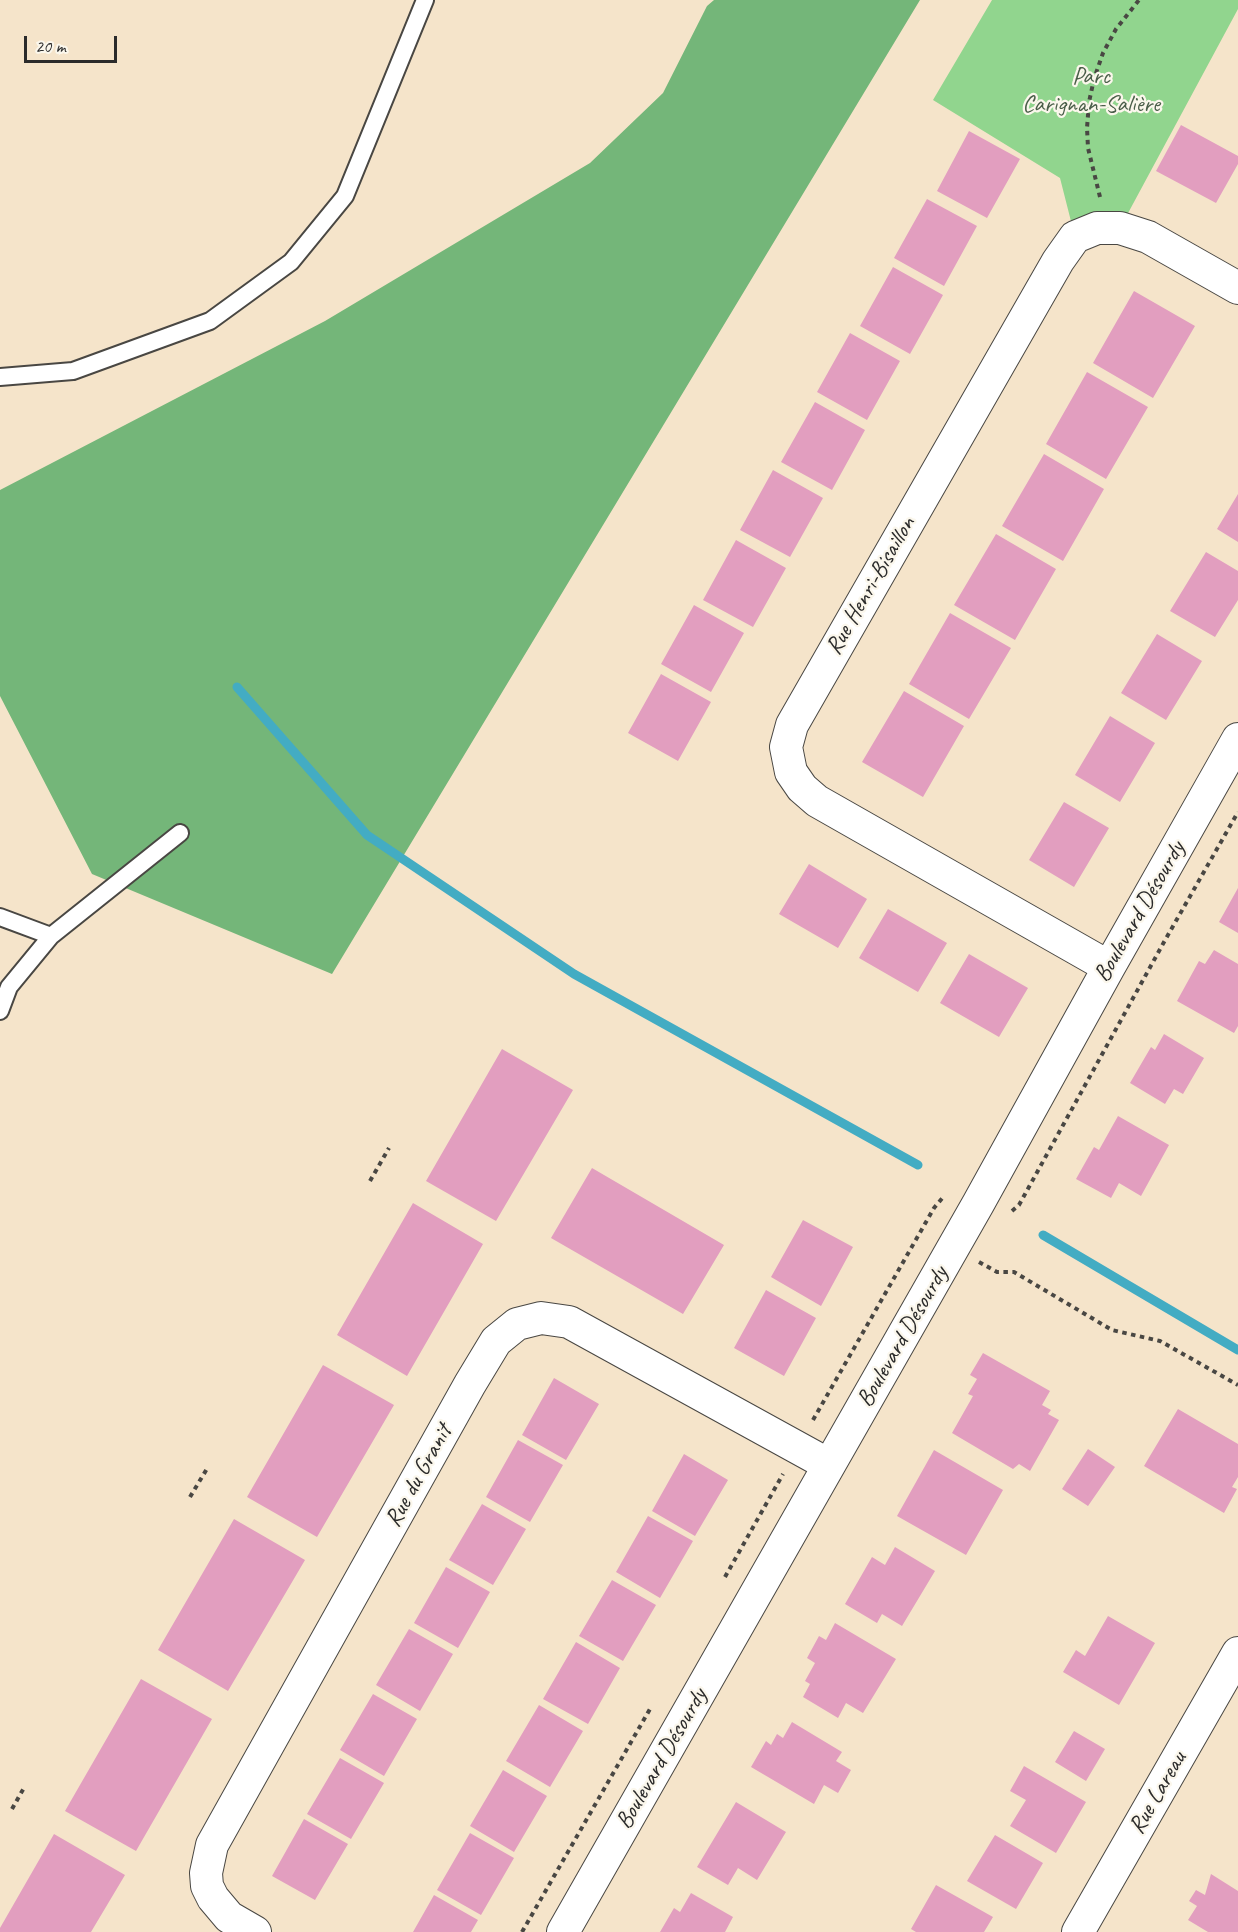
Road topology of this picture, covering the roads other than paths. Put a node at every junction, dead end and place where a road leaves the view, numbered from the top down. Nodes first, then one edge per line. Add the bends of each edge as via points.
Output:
1 (424, 0) edge
2 (1238, 288) edge
3 (0, 377) edge
4 (1238, 739) edge
5 (180, 833) dead end
6 (0, 917) edge
7 (51, 936) junction
8 (1108, 967) junction
9 (0, 1011) edge
10 (830, 1465) junction
11 (1238, 1653) edge
12 (255, 1932) edge
13 (563, 1932) edge
14 (1078, 1932) edge

1 - 3 lane via 345,196 291,262 210,321 73,371
2 - 8 street, Rue Henri-Bisaillon via 1148,237 1120,228 1097,228 1075,237 792,724 786,747 791,772 817,801
4 - 8 street, Boulevard Désourdy
5 - 7 lane
6 - 7 lane
7 - 9 lane via 9,987
8 - 10 street, Boulevard Désourdy
10 - 12 street, Rue du Granit via 569,1322 541,1318 517,1324 496,1341 212,1845 207,1886 229,1917
10 - 13 street, Boulevard Désourdy
11 - 14 street, Rue Lareau

